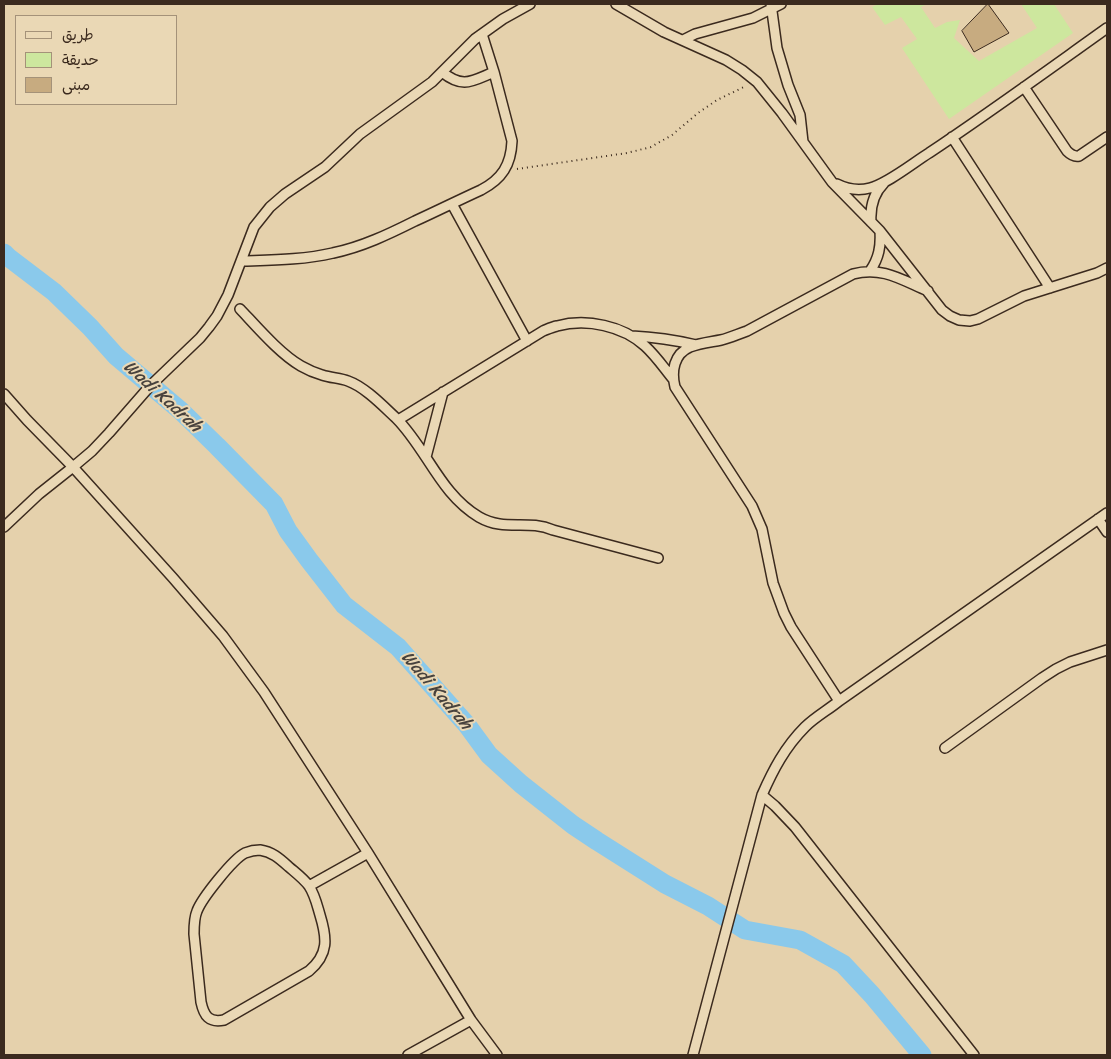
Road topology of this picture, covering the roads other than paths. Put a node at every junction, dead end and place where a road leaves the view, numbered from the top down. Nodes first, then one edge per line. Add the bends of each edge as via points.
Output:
1 (530, 4) edge
2 (616, 4) edge
3 (775, 5) edge
4 (1107, 28) edge
5 (482, 34) junction
6 (682, 40) junction
7 (442, 72) junction
8 (494, 72) junction
9 (1024, 87) junction
10 (952, 137) junction
11 (1107, 137) edge
12 (803, 142) junction
13 (889, 179) junction
14 (832, 182) junction
15 (452, 204) junction
16 (871, 222) junction
17 (880, 231) junction
18 (242, 260) junction
19 (1107, 268) edge
20 (870, 270) junction
21 (1050, 288) junction
22 (928, 291) junction
23 (240, 309) dead end
24 (632, 336) junction
25 (527, 341) junction
26 (696, 345) junction
27 (673, 379) junction
28 (443, 392) junction
29 (4, 394) edge
30 (398, 420) junction
31 (426, 457) junction
32 (73, 467) junction
33 (1107, 513) edge
34 (1098, 519) junction
35 (4, 527) edge
36 (1107, 532) edge
37 (658, 558) dead end
38 (1107, 650) edge
39 (839, 701) junction
40 (945, 748) dead end
41 (762, 796) junction
42 (368, 853) junction
43 (309, 886) junction
44 (471, 1020) junction
45 (408, 1055) edge
46 (497, 1055) edge
47 (693, 1055) edge
48 (974, 1055) edge

1 - 5 street
2 - 6 street
3 - 6 street via 753,18
3 - 12 street via 777,48 800,115
4 - 9 street
5 - 7 street
5 - 8 street
6 - 12 street via 726,60 757,82
7 - 8 street via 458,82 466,82
7 - 18 street via 270,207 254,227
8 - 15 street via 512,141 509,161 490,185
9 - 10 street
9 - 11 street via 1071,155 1079,156
10 - 13 street
10 - 21 street
12 - 14 street
13 - 14 street via 857,190
13 - 16 street via 872,203
14 - 16 street
15 - 18 street via 360,246 334,253 307,258
15 - 25 street
16 - 17 street
17 - 20 street via 879,253
17 - 22 street
18 - 32 street via 224,303 209,327 150,386 104,439
19 - 21 street
20 - 22 street
20 - 26 street via 853,274 755,327
21 - 22 street via 1024,296 970,321 950,316
23 - 30 street via 291,360 312,372 356,385
24 - 25 street via 603,325 572,323 543,331
24 - 26 street
24 - 27 street
25 - 28 street
26 - 27 street via 678,357
27 - 39 street via 752,506 762,528 773,583 784,613
28 - 30 street
28 - 31 street
29 - 32 street
30 - 31 street
31 - 37 street via 455,497 482,518 501,525 538,525
32 - 35 street
32 - 42 street via 223,636 264,692
33 - 34 street
34 - 36 street
34 - 39 street
38 - 40 street via 1056,669
39 - 41 street via 792,741 770,776
41 - 47 street
41 - 48 street via 795,828
42 - 43 street
42 - 44 street
43 - 43 street via 275,855 252,850 238,858 206,894 196,913 194,934 202,1010 209,1018 224,1020 309,971 318,962 324,950 325,937
44 - 45 street
44 - 46 street

